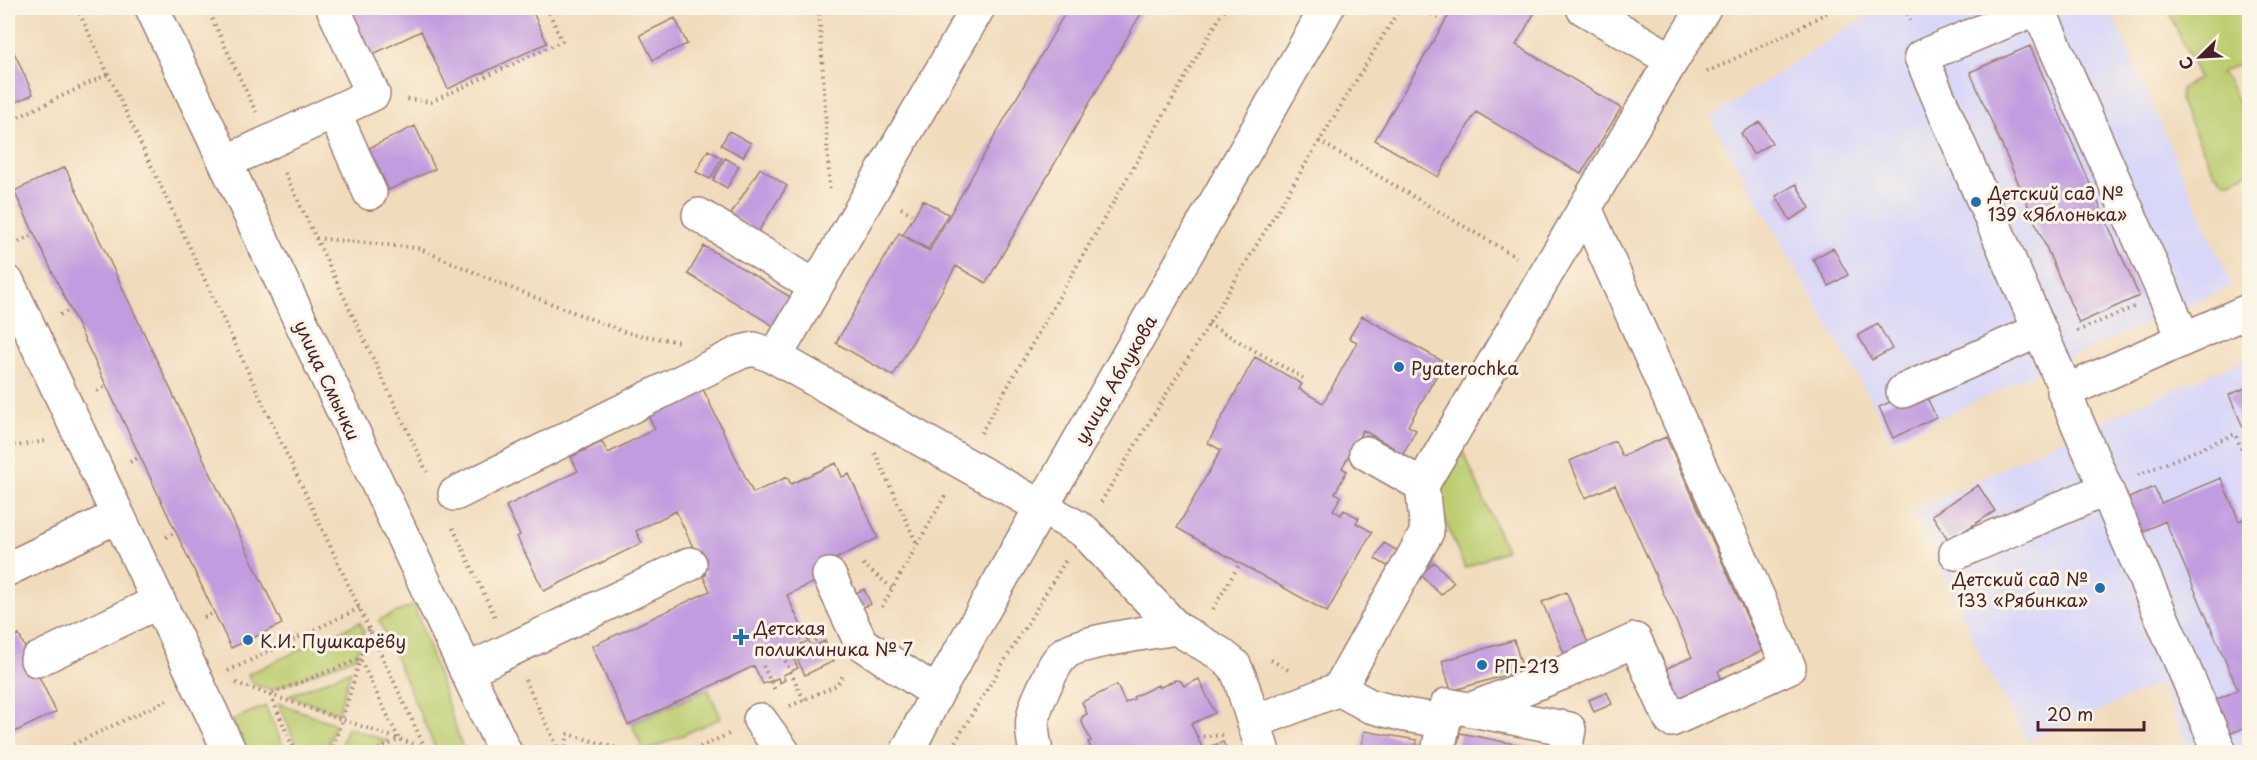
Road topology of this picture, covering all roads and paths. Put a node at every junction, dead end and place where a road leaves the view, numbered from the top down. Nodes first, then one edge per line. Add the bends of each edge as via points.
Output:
1 (77, 8) edge
2 (152, 8) edge
3 (207, 8) edge
4 (333, 8) edge
5 (547, 8) edge
6 (819, 8) edge
7 (978, 8) edge
8 (1225, 8) edge
9 (1327, 8) edge
10 (1400, 8) edge
11 (1421, 8) edge
12 (1582, 8) edge
13 (1704, 8) edge
14 (1835, 8) edge
15 (1442, 20) dead end
16 (1672, 60) junction
17 (1703, 73) dead end
18 (108, 74) junction
19 (373, 94) junction
20 (334, 112) junction
21 (8, 122) edge
22 (270, 141) junction
23 (1319, 141) junction
24 (226, 162) junction
25 (370, 193) dead end
26 (830, 198) dead end
27 (1586, 208) junction
28 (699, 215) dead end
29 (35, 234) dead end
30 (316, 238) junction
31 (8, 247) edge
32 (1517, 258) dead end
33 (8, 283) edge
34 (816, 287) junction
35 (2164, 294) junction
36 (2250, 310) edge
37 (1208, 324) junction
38 (2043, 337) junction
39 (2184, 339) junction
40 (684, 342) dead end
41 (775, 357) junction
42 (1303, 378) dead end
43 (1903, 391) dead end
44 (2066, 391) junction
45 (874, 451) dead end
46 (1366, 453) dead end
47 (963, 464) junction
48 (2250, 469) edge
49 (1422, 485) junction
50 (2106, 489) junction
51 (446, 500) junction
52 (1042, 506) junction
53 (118, 516) junction
54 (1084, 531) junction
55 (918, 545) junction
56 (1956, 553) dead end
57 (690, 564) dead end
58 (842, 566) joint
59 (8, 569) edge
60 (892, 588) junction
61 (158, 602) junction
62 (1176, 628) junction
63 (369, 629) junction
64 (826, 636) dead end
65 (861, 643) junction
66 (511, 650) junction
67 (360, 659) junction
68 (37, 660) dead end
69 (763, 666) dead end
70 (466, 671) junction
71 (228, 680) dead end
72 (773, 686) dead end
73 (1339, 689) junction
74 (937, 693) junction
75 (270, 694) junction
76 (804, 700) junction
77 (342, 719) junction
78 (760, 720) junction
79 (1451, 728) edge
80 (1249, 736) edge
81 (1197, 737) dead end
82 (399, 739) junction
83 (426, 751) edge
84 (2220, 752) edge
85 (230, 753) edge
86 (295, 753) edge
87 (332, 753) edge
88 (375, 753) edge
89 (505, 753) edge
90 (562, 753) edge
91 (630, 753) edge
92 (689, 753) edge
93 (783, 753) edge
94 (907, 753) edge
95 (949, 753) edge
96 (1036, 753) edge
97 (1565, 753) edge

1 - 18 path
2 - 24 street, улица Смычки
3 - 22 path
4 - 19 street
5 - 19 path via 562,41 431,102
6 - 26 path
7 - 34 street
8 - 47 path
9 - 52 street, улица Аблукова
10 - 23 path
11 - 15 path
12 - 16 street
13 - 16 street
14 - 17 path
16 - 27 street
18 - 21 path
18 - 63 path
19 - 20 street
20 - 22 street
20 - 25 street
22 - 24 street
22 - 30 path
23 - 32 path
23 - 37 path
24 - 70 street, улица Смычки
27 - 49 street
27 - 79 street via 1789,667 1671,720 1635,640
28 - 34 street
29 - 31 path
30 - 40 path via 418,248 627,333
30 - 51 path
33 - 53 street
34 - 41 street
35 - 38 path
35 - 38 street via 2038,8 1921,57
35 - 39 street
36 - 39 street
37 - 42 path
37 - 54 path
38 - 43 street
38 - 44 street
39 - 44 street
41 - 47 street
41 - 51 street via 754,350 741,352
44 - 50 street
45 - 55 path
46 - 49 street
47 - 52 street
47 - 55 path
48 - 50 path via 2235,434
49 - 73 street via 1427,532
50 - 56 street
50 - 84 street
51 - 66 path
52 - 54 street
52 - 74 street, улица Аблукова
53 - 59 street
53 - 61 street
54 - 62 street
54 - 95 path
55 - 60 path
57 - 66 street
58 - 60 path
58 - 65 street
60 - 65 path
61 - 68 street
61 - 85 street
62 - 80 street via 1225,656 1234,666 1240,678
62 - 96 street via 1081,646 1065,653 1056,662 1033,712 1031,726
63 - 67 path
63 - 83 path
64 - 76 path via 783,656
65 - 74 street
65 - 76 path via 837,685
66 - 70 street
66 - 90 path
67 - 75 path
67 - 77 path
67 - 82 path
69 - 72 path
70 - 89 street, улица Смычки
71 - 75 path
73 - 79 street via 1370,706
73 - 80 street
74 - 94 street, улица Аблукова
75 - 77 path
75 - 86 path
76 - 78 path
77 - 82 path
77 - 87 path
78 - 92 path
78 - 93 street
79 - 97 street via 1569,729
80 - 81 path
82 - 83 path
82 - 88 path
90 - 91 path via 568,734

